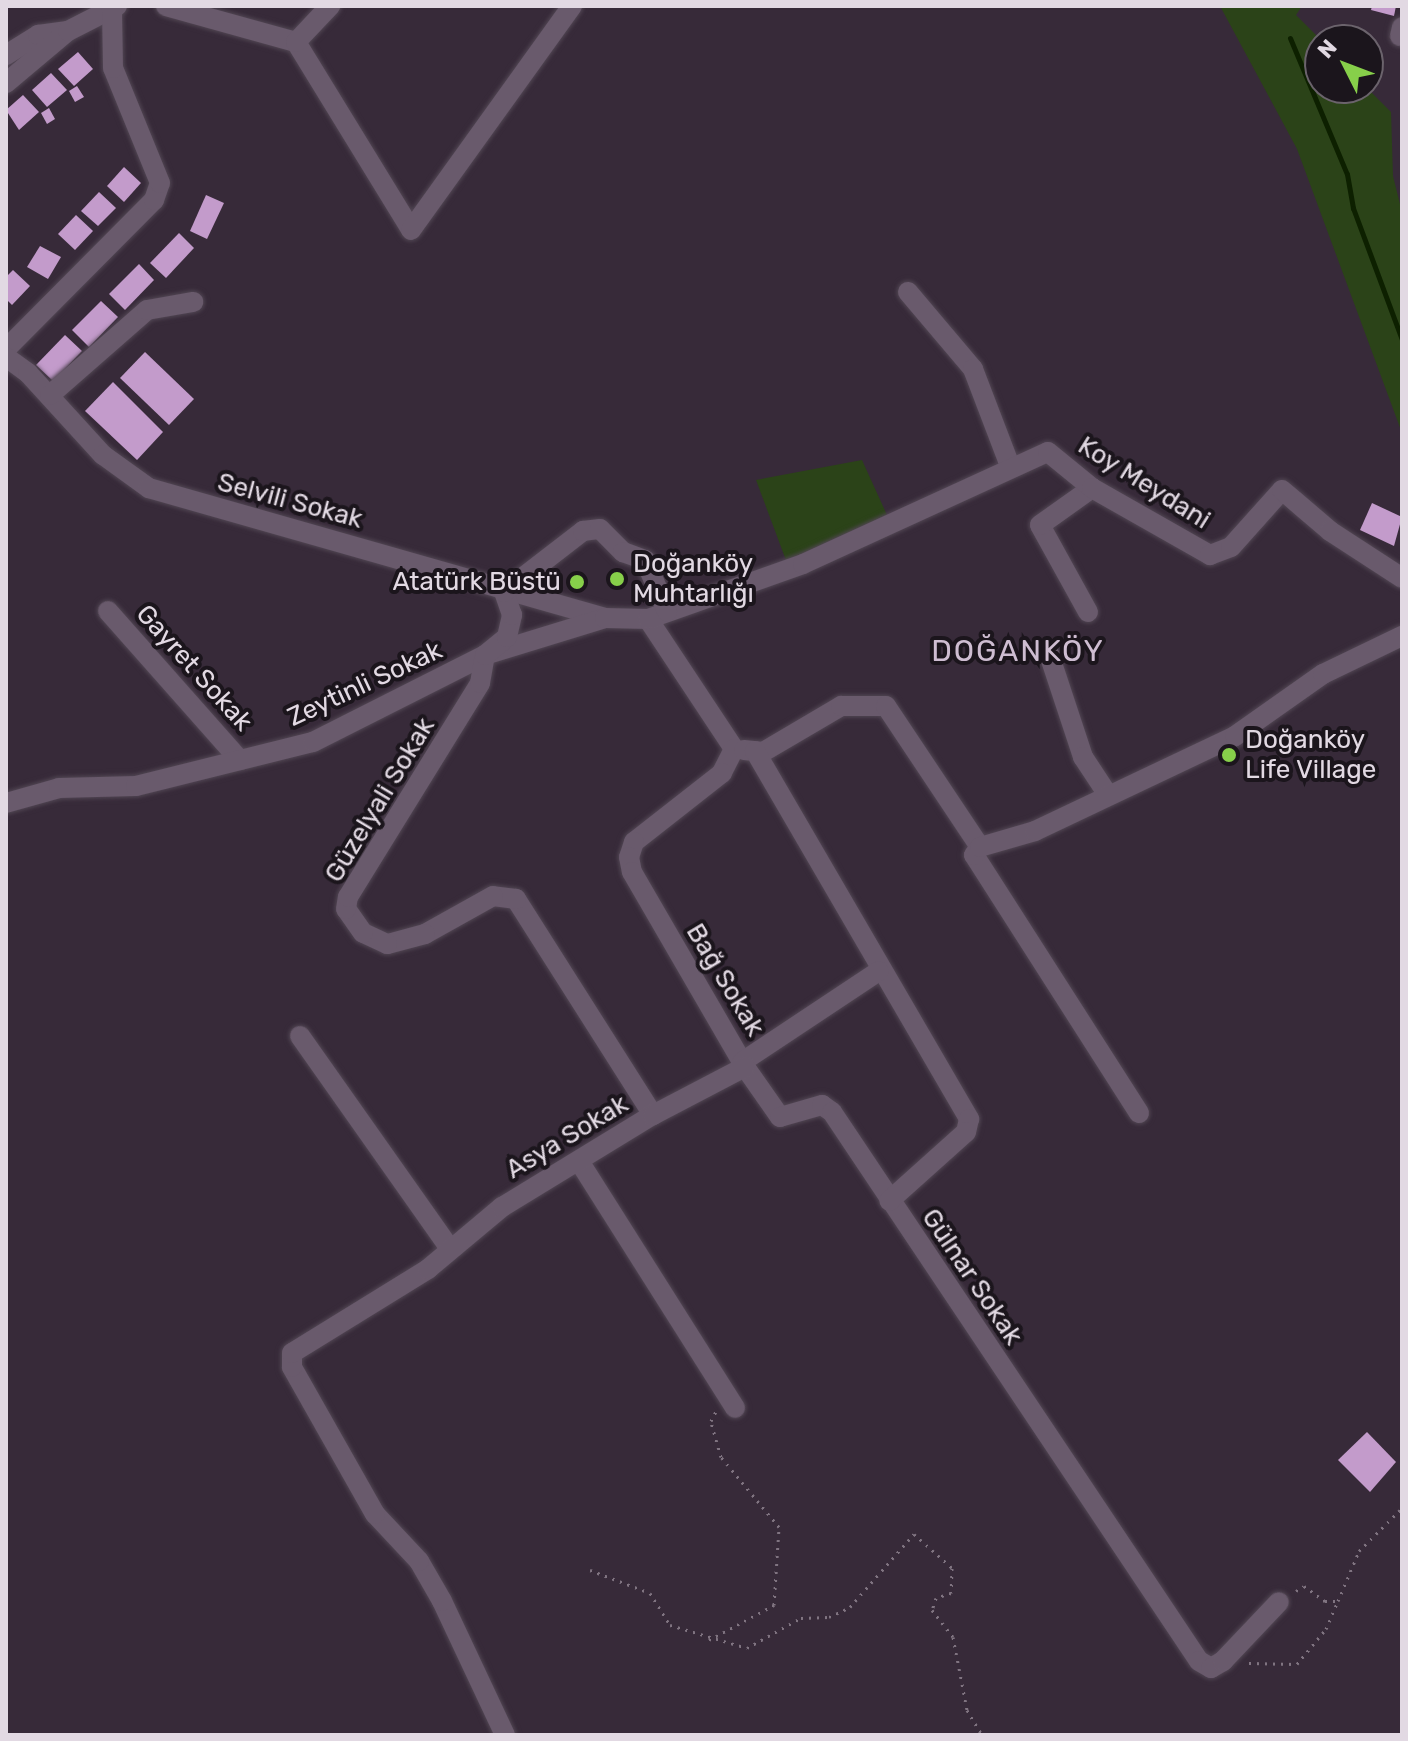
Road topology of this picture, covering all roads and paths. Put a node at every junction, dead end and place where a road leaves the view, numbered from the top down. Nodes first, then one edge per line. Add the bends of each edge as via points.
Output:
1 (166, 6) edge
2 (330, 6) edge
3 (572, 6) edge
4 (115, 7) edge
5 (68, 31) junction
6 (296, 42) junction
7 (6, 55) edge
8 (6, 83) edge
9 (908, 292) dead end
10 (193, 302) dead end
11 (6, 349) edge
12 (6, 357) edge
13 (50, 395) junction
14 (1010, 466) junction
15 (1092, 488) junction
16 (1402, 578) edge
17 (504, 592) junction
18 (108, 611) dead end
19 (1088, 612) dead end
20 (657, 615) junction
21 (605, 618) junction
22 (1402, 636) edge
23 (1048, 651) dead end
24 (485, 655) junction
25 (745, 750) junction
26 (240, 760) junction
27 (1108, 795) junction
28 (6, 803) edge
29 (980, 847) junction
30 (879, 971) junction
31 (300, 1036) dead end
32 (744, 1064) junction
33 (1139, 1113) dead end
34 (653, 1115) junction
35 (579, 1161) junction
36 (889, 1201) junction
37 (450, 1249) junction
38 (730, 1401) joint
39 (1402, 1508) edge
40 (590, 1570) dead end
41 (1338, 1601) junction
42 (1279, 1602) joint
43 (709, 1640) junction
44 (1223, 1661) junction
45 (505, 1735) edge
46 (982, 1735) edge

1 - 6 street
2 - 6 street
3 - 6 street via 411,230
4 - 5 street
4 - 11 street via 113,68 160,183 154,200
5 - 7 street via 38,35
5 - 8 street
9 - 14 street via 973,369
10 - 13 street via 147,310
12 - 13 street, Selvili Sokak
13 - 17 street, Selvili Sokak via 103,455 149,488
14 - 15 street, Koy Meydani via 1048,452
14 - 20 street, Koy Meydani via 851,546
15 - 16 street, Koy Meydani via 1210,555 1231,547 1282,490 1330,531
15 - 19 street via 1040,525
17 - 20 street, Gülnar Sokak via 583,531 600,529 623,552 645,560
17 - 21 street, Selvili Sokak
17 - 24 street via 512,615 507,637
18 - 26 street, Gayret Sokak
20 - 21 street, Zeytinli Sokak
20 - 25 street, Gülnar Sokak
21 - 24 street, Zeytinli Sokak
22 - 27 street via 1333,667 1235,736
23 - 27 street via 1083,757
24 - 26 street, Zeytinli Sokak via 313,742
24 - 34 street, Güzelyali Sokak via 480,683 348,897 346,909 363,933 387,944 425,934 493,896 516,899
25 - 29 street via 763,752 841,706 886,706
25 - 30 street, Gülnar Sokak
25 - 32 street, Bağ Sokak via 634,842 629,857 632,872
26 - 28 street, Zeytinli Sokak via 136,786 59,788
27 - 29 street via 1035,831
29 - 33 street via 974,855
30 - 32 street, Asya Sokak
30 - 36 street, Gülnar Sokak via 969,1119 966,1132
31 - 37 street
32 - 34 street, Asya Sokak
32 - 36 street, Bağ Sokak via 780,1117 822,1105 832,1112
34 - 35 street, Asya Sokak
35 - 37 street, Asya Sokak via 483,1220
35 - 38 street
36 - 44 street, Gülnar Sokak via 1199,1661 1211,1668
37 - 45 street, Asya Sokak via 428,1269 292,1353 292,1367 375,1514 419,1561
38 - 43 path via 711,1421 721,1457 779,1527 774,1605
39 - 41 path via 1359,1551
40 - 43 path via 650,1593 670,1625
41 - 42 path via 1325,1601 1304,1586
41 - 44 path via 1326,1629 1297,1664
42 - 44 street
43 - 46 path via 747,1648 801,1618 840,1612 914,1534 952,1568 951,1593 936,1598 932,1610 953,1637 967,1710

